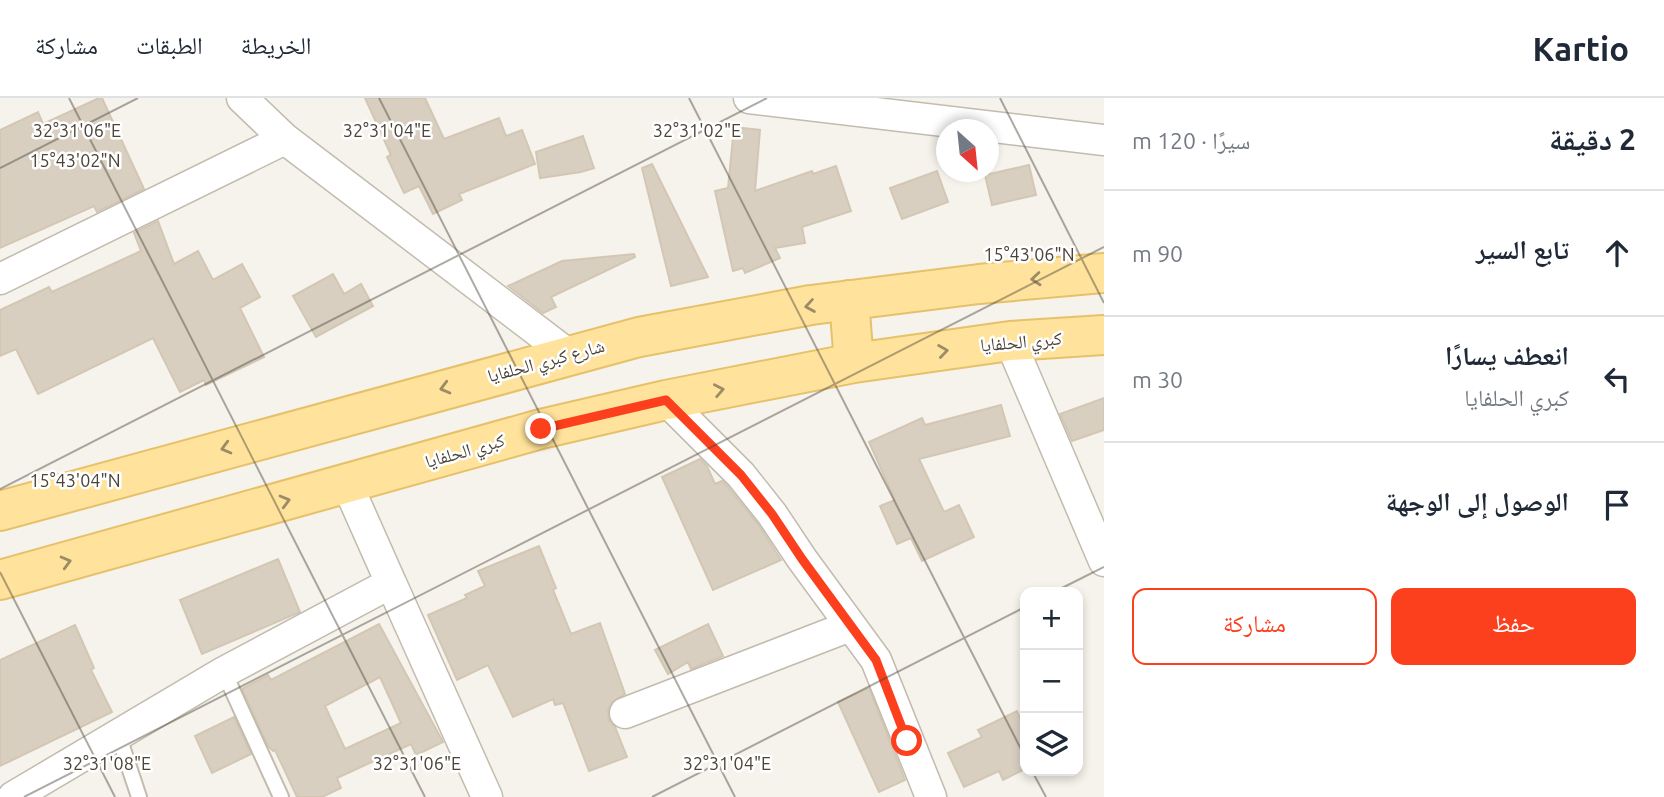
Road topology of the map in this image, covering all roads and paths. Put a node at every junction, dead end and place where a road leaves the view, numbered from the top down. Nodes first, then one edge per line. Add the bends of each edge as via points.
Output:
1 (242, 98) edge
2 (749, 98) edge
3 (285, 139) junction
4 (1104, 140) edge
5 (1104, 273) edge
6 (0, 279) edge
7 (979, 284) junction
8 (849, 300) junction
9 (1104, 335) edge
10 (996, 343) junction
11 (569, 355) junction
12 (854, 363) junction
13 (666, 400) junction
14 (348, 484) junction
15 (0, 511) edge
16 (1104, 561) edge
17 (0, 580) edge
18 (391, 583) junction
19 (850, 626) junction
20 (224, 672) junction
21 (625, 713) dead end
22 (118, 734) junction
23 (13, 797) edge
24 (139, 797) edge
25 (281, 797) edge
26 (487, 797) edge
27 (931, 797) edge

1 - 3 street
2 - 4 street
3 - 6 street
3 - 11 street
5 -> 7 main road, شارع كبري الحلفايا
7 - 8 main road, شارع كبري الحلفايا
7 - 10 main road
8 -> 11 main road, شارع كبري الحلفايا
8 - 12 main road
9 - 10 main road, كبري الحلفايا
12 -> 10 main road, كبري الحلفايا
10 - 16 street
11 -> 15 main road, شارع كبري الحلفايا
13 -> 12 main road, كبري الحلفايا
13 - 14 main road, كبري الحلفايا via 541,429
13 - 19 street via 741,475
17 -> 14 main road, كبري الحلفايا
14 - 18 street
18 - 20 street
18 - 26 street
19 - 21 street
19 - 27 street via 876,660
20 - 22 street
20 - 25 lane
22 - 23 street
22 - 24 lane

